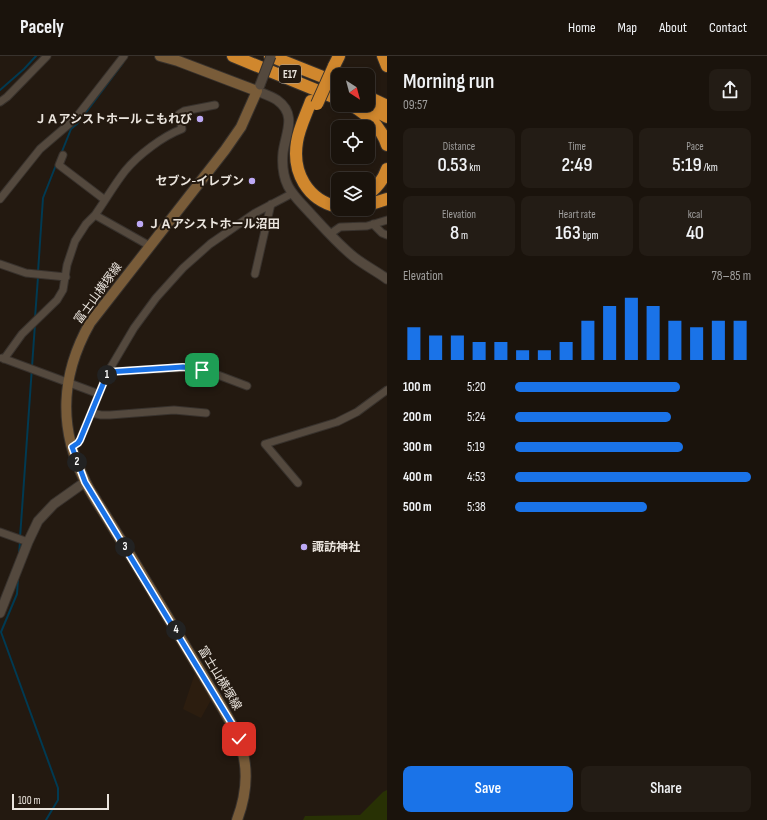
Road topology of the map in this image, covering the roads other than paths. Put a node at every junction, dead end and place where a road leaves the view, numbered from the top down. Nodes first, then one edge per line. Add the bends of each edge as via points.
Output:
1 (47, 56) edge
2 (124, 56) edge
3 (160, 56) edge
4 (233, 56) edge
5 (242, 56) edge
6 (270, 56) edge
7 (383, 56) edge
8 (333, 60) edge
9 (387, 66) edge
10 (331, 80) edge
11 (258, 88) junction
12 (331, 90) edge
13 (331, 96) edge
14 (375, 100) edge
15 (0, 102) edge
16 (314, 103) junction
17 (215, 105) dead end
18 (387, 106) edge
19 (375, 111) edge
20 (360, 112) edge
21 (387, 117) edge
22 (387, 145) edge
23 (63, 154) dead end
24 (387, 169) edge
25 (375, 188) edge
26 (293, 192) junction
27 (331, 197) edge
28 (0, 199) edge
29 (387, 199) edge
30 (105, 200) junction
31 (375, 203) edge
32 (271, 204) junction
33 (331, 204) edge
34 (95, 215) junction
35 (387, 220) edge
36 (373, 224) junction
37 (330, 234) junction
38 (387, 235) edge
39 (150, 246) junction
40 (0, 264) edge
41 (255, 274) dead end
42 (66, 277) junction
43 (387, 279) edge
44 (2, 358) edge
45 (108, 372) junction
46 (68, 382) junction
47 (247, 386) dead end
48 (387, 390) edge
49 (99, 394) junction
50 (92, 413) junction
51 (206, 413) dead end
52 (72, 447) junction
53 (85, 482) junction
54 (298, 483) dead end
55 (0, 532) edge
56 (28, 542) junction
57 (0, 613) edge
58 (237, 820) edge

1 - 15 street
2 - 28 street via 75,119 40,149
3 - 11 main road
4 - 13 highway
5 - 12 highway, E17
6 - 10 highway, E17
6 - 11 street, bridge
7 - 9 highway
8 - 16 highway
11 - 26 street via 281,103 287,112 289,122 283,168
11 - 39 main road, 富士山横塚線 via 234,137
14 - 18 highway
16 - 27 highway via 305,140 305,167 318,188
16 - 33 highway via 302,125 297,143 298,169 303,183 311,193
17 - 30 street via 179,114 182,129 171,133 135,161
19 - 21 highway
20 - 22 highway via 381,131
23 - 30 street via 59,165
24 - 25 highway via 381,182
26 - 32 street
26 - 37 street
29 - 31 highway
30 - 34 street
32 - 41 street
32 - 45 street via 222,235 183,268 140,319
34 - 39 street
34 - 42 street via 75,241
35 - 36 street
36 - 37 street via 340,227
36 - 38 street
37 - 43 street via 355,258
39 - 46 main road, 富士山横塚線 via 90,322 73,359
40 - 42 street via 26,273
42 - 44 street via 57,300 22,334
44 - 46 street
45 - 47 street via 192,367
45 - 49 street
46 - 49 street
46 - 52 main road, 富士山横塚線 via 67,416
48 - 54 street via 357,412 337,422 265,444
49 - 50 street
50 - 51 street via 110,415 174,410
50 - 52 street via 80,440
52 - 53 main road, 富士山横塚線
53 - 56 street via 47,509
53 - 58 main road, 富士山横塚線 via 236,732 244,754 247,777
55 - 56 street
56 - 57 street

